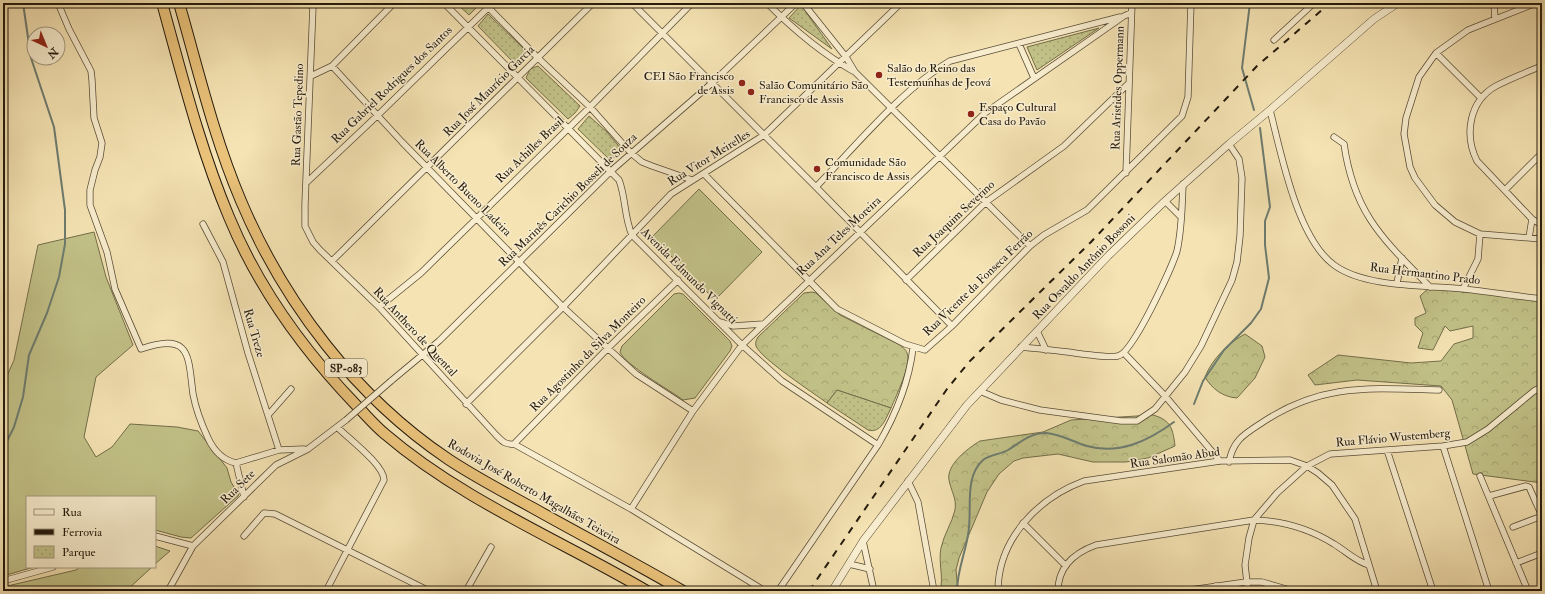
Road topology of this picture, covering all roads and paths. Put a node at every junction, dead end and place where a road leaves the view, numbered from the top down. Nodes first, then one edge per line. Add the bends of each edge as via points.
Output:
1 (58, 3) edge
2 (162, 3) edge
3 (179, 3) edge
4 (307, 3) edge
5 (394, 3) edge
6 (444, 3) edge
7 (593, 3) edge
8 (632, 3) edge
9 (692, 3) edge
10 (767, 3) edge
11 (796, 3) edge
12 (804, 3) edge
13 (901, 3) edge
14 (1132, 3) edge
15 (1192, 3) edge
16 (1314, 3) edge
17 (1398, 3) edge
18 (1494, 3) edge
19 (1536, 3) edge
20 (488, 4) edge
21 (315, 5) edge
22 (1131, 13) junction
23 (1124, 16) junction
24 (782, 18) junction
25 (1495, 19) junction
26 (468, 27) junction
27 (662, 34) junction
28 (1274, 40) dead end
29 (1019, 44) junction
30 (1436, 53) junction
31 (846, 57) junction
32 (538, 58) junction
33 (840, 64) junction
34 (332, 66) junction
35 (1542, 66) edge
36 (854, 72) junction
37 (311, 76) junction
38 (517, 78) junction
39 (1034, 78) junction
40 (712, 83) junction
41 (1128, 84) junction
42 (1481, 98) junction
43 (590, 107) junction
44 (891, 110) junction
45 (1270, 110) junction
46 (378, 115) junction
47 (567, 128) junction
48 (764, 135) junction
49 (1334, 137) dead end
50 (1229, 144) junction
51 (631, 153) junction
52 (1542, 153) edge
53 (938, 156) junction
54 (427, 167) junction
55 (611, 171) junction
56 (1126, 173) junction
57 (704, 174) junction
58 (692, 180) junction
59 (306, 183) junction
60 (1184, 184) junction
61 (816, 186) junction
62 (1505, 190) junction
63 (1165, 201) junction
64 (986, 202) junction
65 (477, 217) junction
66 (1182, 217) junction
67 (1532, 219) junction
68 (203, 224) dead end
69 (1542, 225) edge
70 (305, 226) joint
71 (861, 232) junction
72 (1480, 234) junction
73 (632, 235) junction
74 (1528, 238) junction
75 (1542, 239) edge
76 (1030, 246) junction
77 (1402, 258) junction
78 (332, 261) junction
79 (520, 262) junction
80 (678, 280) junction
81 (809, 280) junction
82 (906, 280) junction
83 (1397, 283) junction
84 (1430, 287) junction
85 (1463, 289) junction
86 (1542, 299) edge
87 (563, 307) junction
88 (378, 308) junction
89 (720, 322) junction
90 (764, 324) junction
91 (952, 326) junction
92 (1037, 331) junction
93 (742, 345) junction
94 (1021, 347) junction
95 (608, 348) junction
96 (913, 348) junction
97 (1046, 350) junction
98 (1124, 353) junction
99 (422, 354) junction
100 (1542, 387) edge
101 (291, 389) dead end
102 (1438, 390) dead end
103 (980, 391) junction
104 (1166, 397) junction
105 (466, 404) junction
106 (693, 411) junction
107 (269, 414) junction
108 (346, 420) joint
109 (337, 427) junction
110 (514, 444) junction
111 (878, 445) junction
112 (1443, 446) junction
113 (308, 449) junction
114 (279, 450) junction
115 (1387, 450) junction
116 (1220, 461) junction
117 (236, 462) junction
118 (1229, 462) junction
119 (1307, 466) junction
120 (1480, 476) dead end
121 (908, 481) junction
122 (1489, 496) junction
123 (244, 497) junction
124 (630, 509) junction
125 (1542, 516) edge
126 (1254, 520) junction
127 (1023, 523) junction
128 (1513, 527) dead end
129 (156, 536) edge
130 (244, 536) dead end
131 (863, 541) junction
132 (193, 546) junction
133 (491, 546) dead end
134 (346, 550) junction
135 (1542, 553) edge
136 (1516, 563) junction
137 (849, 564) junction
138 (1064, 565) junction
139 (1368, 565) junction
140 (49, 568) edge
141 (870, 569) junction
142 (3, 581) edge
143 (1246, 582) junction
144 (1216, 586) junction
145 (168, 591) edge
146 (326, 591) edge
147 (429, 591) edge
148 (466, 591) edge
149 (647, 591) edge
150 (683, 591) edge
151 (765, 591) edge
152 (778, 591) edge
153 (832, 591) edge
154 (874, 591) edge
155 (934, 591) edge
156 (998, 591) edge
157 (1058, 591) edge
158 (1183, 591) edge
159 (1224, 591) edge
160 (1248, 591) edge
161 (1294, 591) edge
162 (1377, 591) edge
163 (1433, 591) edge
164 (1489, 591) edge
165 (1528, 591) edge

1 - 117 street via 92,80 94,118 102,143 90,190 90,205 107,252 115,288 141,349 160,343 175,344 187,354 198,415 211,444 225,461
2 - 149 highway, SP-083 via 209,165 230,219 263,282 319,363 385,434 429,467 485,502
3 - 150 highway, Rodovia José Roberto Magalhães Teixeira / SP-083 via 222,153 253,229 294,299 344,366 394,418 449,460
4 - 21 street
5 - 34 street
6 - 26 street, Avenida Edmundo Vignatti
7 - 32 street, Rua José Maurício Garcia
8 - 27 street
9 - 27 street, Rua Achilles Brasil
10 - 24 street
11 - 24 street, Rua Marinês Carichio Bosseli de Souza
12 - 31 street
13 - 31 street, Rua Vitor Meirelles
14 - 22 street, Rua Aristides Oppermann
15 - 56 street, Rua Vicente da Fonseca Ferrão via 1188,97 1182,116
16 - 28 street
17 - 45 street, Rua Osvaldo Antônio Bossoni via 1374,19
18 - 25 street
19 - 25 street
20 - 26 street, Rua Gabriel Rodrigues dos Santos
20 - 32 street
21 - 37 street, Rua Gastão Tepedino
22 - 23 street, Rua Ana Teles Moreira
22 - 41 street, Rua Aristides Oppermann
23 - 29 street
23 - 39 street, Rua Ana Teles Moreira
24 - 33 street
24 - 40 street, Rua Marinês Carichio Bosseli de Souza
25 - 30 street via 1468,30
26 - 38 street, Avenida Edmundo Vignatti
26 - 46 street, Rua Gabriel Rodrigues dos Santos
27 - 40 street
27 - 43 street, Rua Achilles Brasil
29 - 39 street
29 - 44 street via 950,61 937,68
30 - 42 street
30 - 72 street via 1419,77 1406,118 1404,134 1410,167 1436,205 1455,222
31 - 33 street, Rua Vitor Meirelles
31 - 36 street
32 - 38 street, Rua José Maurício Garcia
32 - 43 street
33 - 36 street
33 - 48 street, Rua Vitor Meirelles
34 - 37 street
34 - 46 street, Rua Alberto Bueno Ladeira
35 - 42 street via 1496,86
36 - 44 street
37 - 59 street, Rua Gastão Tepedino
38 - 47 street, Avenida Edmundo Vignatti
38 - 54 street, Rua José Maurício Garcia
39 - 53 street, Rua Ana Teles Moreira via 985,113
40 - 48 street
40 - 51 street, Rua Marinês Carichio Bosseli de Souza
41 - 56 street, Rua Aristides Oppermann
41 - 64 street, Rua Joaquim Severino via 1064,146
42 - 62 street via 1471,121 1470,142 1477,161
43 - 47 street, Rua Achilles Brasil
43 - 51 street
44 - 53 street
44 - 61 street
45 - 50 street, Rua Osvaldo Antônio Bossoni
45 - 83 street, Rua Hermantino Prado via 1288,181 1315,243 1334,265 1348,272 1376,281
46 - 54 street, Rua Alberto Bueno Ladeira
46 - 59 street, Rua Gabriel Rodrigues dos Santos
47 - 55 street, Avenida Edmundo Vignatti
47 - 65 street, Rua Achilles Brasil
48 - 57 street, Rua Vitor Meirelles
48 - 61 street
49 - 77 street via 1344,144 1350,179 1364,210 1375,228
50 - 60 street, Rua Osvaldo Antônio Bossoni
50 - 104 street via 1239,159 1242,178 1237,262 1232,280 1201,346
51 - 55 street, Rua Marinês Carichio Bosseli de Souza
51 - 58 street via 642,162
52 - 62 street
53 - 64 street
53 - 71 street, Rua Ana Teles Moreira
54 - 65 street, Rua Alberto Bueno Ladeira
54 - 78 street, Rua José Maurício Garcia
55 - 73 street, Avenida Edmundo Vignatti via 623,190 628,226
55 - 79 street, Rua Marinês Carichio Bosseli de Souza
56 - 76 street, Rua Vicente da Fonseca Ferrão via 1087,210
57 - 58 street, Rua Vitor Meirelles
57 - 81 street
58 - 73 street, Rua Vitor Meirelles via 671,194
59 - 70 street, Rua Gastão Tepedino
60 - 63 street, Rua Osvaldo Antônio Bossoni
60 - 66 street
61 - 71 street
62 - 67 street
63 - 66 street
63 - 92 street, Rua Osvaldo Antônio Bossoni via 1108,256
64 - 76 street
64 - 82 street, Rua Joaquim Severino
65 - 79 street, Rua Alberto Bueno Ladeira
65 - 88 street, Rua Achilles Brasil via 421,273
66 - 98 street via 1174,261 1151,309
67 - 69 street
67 - 74 street
68 - 107 street, Rua Treze via 223,262 248,353
70 - 78 street, Rua Anthero de Quental via 313,242
71 - 81 street, Rua Ana Teles Moreira
71 - 82 street
72 - 74 street
72 - 85 street via 1478,259
73 - 80 street, Avenida Edmundo Vignatti
73 - 87 street, Rua Vitor Meirelles
74 - 75 street
76 - 91 street, Rua Vicente da Fonseca Ferrão
77 - 83 street
77 - 84 street
78 - 88 street, Rua Anthero de Quental
79 - 87 street, Rua Alberto Bueno Ladeira
79 - 99 street, Rua Marinês Carichio Bosseli de Souza via 439,341
80 - 89 street, Avenida Edmundo Vignatti
80 - 95 street, Rua Agostinho da Silva Monteiro
81 - 90 street, Rua Ana Teles Moreira
81 - 96 street via 838,309
82 - 91 street
83 - 84 street, Rua Hermantino Prado
84 - 85 street, Rua Hermantino Prado
85 - 86 street, Rua Hermantino Prado
87 - 95 street, Rua Alberto Bueno Ladeira
87 - 105 street, Rua Vitor Meirelles
88 - 99 street, Rua Anthero de Quental
89 - 90 street via 733,326
89 - 93 street, Avenida Edmundo Vignatti
90 - 93 street, Rua Ana Teles Moreira
91 - 96 street, Rua Vicente da Fonseca Ferrão via 925,350
92 - 94 street, Rua Osvaldo Antônio Bossoni
92 - 97 street
93 - 106 street, Rua Ana Teles Moreira
93 - 111 street, Avenida Edmundo Vignatti via 782,381
94 - 97 street
94 - 103 street, Rua Osvaldo Antônio Bossoni
95 - 106 street, Rua Alberto Bueno Ladeira via 636,374
95 - 110 street, Rua Agostinho da Silva Monteiro
96 - 111 street via 911,365 891,421
97 - 98 street via 1102,356 1119,356
98 - 104 street
99 - 105 street, Rua Anthero de Quental
99 - 108 street, Rua Marinês Carichio Bosseli de Souza, bridge
100 - 112 street, Rua Flávio Wustemberg via 1467,442
101 - 107 street
102 - 118 street, Rua Salomão Abud via 1366,388 1324,393 1298,402 1273,415 1239,439 1231,449
103 - 104 street via 1001,400 1040,410 1121,421 1137,421
103 - 121 street, Rua Osvaldo Antônio Bossoni
104 - 116 street
105 - 110 street, Rua Anthero de Quental via 503,442
106 - 124 street, Rua Ana Teles Moreira
107 - 114 street, Rua Treze
108 - 109 street, Rua Sete
109 - 113 street, Rua Sete
109 - 134 street via 384,475 384,480
110 - 124 street, Rua Anthero de Quental
111 - 152 street
112 - 115 street, Rua Flávio Wustemberg
112 - 164 street
113 - 114 street
113 - 123 street, Rua Sete via 276,465
114 - 117 street
115 - 119 street, Rua Flávio Wustemberg via 1330,454
115 - 163 street
116 - 118 street, Rua Salomão Abud
116 - 127 street, Rua Salomão Abud via 1084,482 1066,488 1049,498
117 - 123 street
118 - 119 street via 1290,460
119 - 126 street, Rua Flávio Wustemberg
119 - 139 street via 1332,485 1347,505 1355,519
120 - 122 street
121 - 131 street, Rua Osvaldo Antônio Bossoni
121 - 155 street via 918,502
122 - 125 street via 1530,486
122 - 136 street
123 - 132 street, Rua Sete
124 - 151 street, Rua Anthero de Quental
125 - 128 street
126 - 138 street via 1096,545 1082,550
126 - 139 street via 1272,521 1322,537
126 - 143 street, Rua Flávio Wustemberg via 1246,552
127 - 138 street
127 - 156 street, Rua Salomão Abud via 1001,563
129 - 132 street
130 - 134 street via 260,516 268,512
131 - 137 street, Rua Osvaldo Antônio Bossoni
131 - 141 street
132 - 145 street, Rua Sete
133 - 148 street
134 - 146 street
134 - 147 street
135 - 136 street
136 - 165 street
137 - 141 street
137 - 153 street, Rua Osvaldo Antônio Bossoni
138 - 157 street
139 - 162 street
140 - 142 street
141 - 154 street
143 - 144 street
143 - 160 street, Rua Flávio Wustemberg
143 - 161 street via 1262,582
144 - 158 street
144 - 159 street

